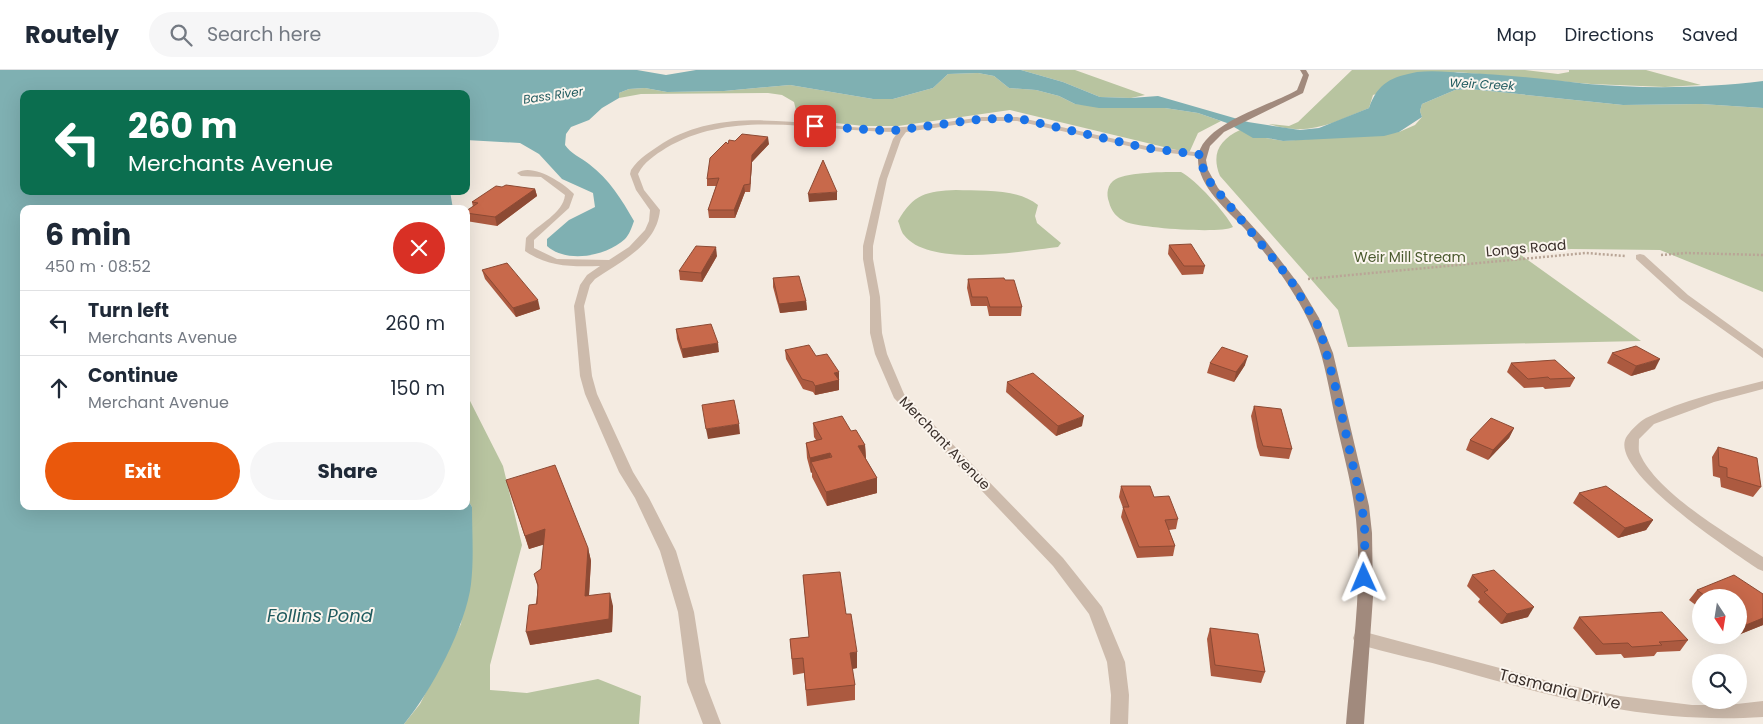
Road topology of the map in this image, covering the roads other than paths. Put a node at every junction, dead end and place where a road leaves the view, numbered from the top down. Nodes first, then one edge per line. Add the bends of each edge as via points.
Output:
1 (1303, 70) edge
2 (903, 130) junction
3 (1202, 155) junction
4 (521, 174) dead end
5 (1640, 257) road end
6 (608, 263) junction
7 (1763, 354) edge
8 (1763, 385) edge
9 (1763, 565) edge
10 (1361, 638) junction
11 (1763, 709) edge
12 (712, 724) edge
13 (1119, 724) edge
14 (1355, 724) edge

1 - 3 main road via 1306,75 1300,91 1213,136
2 - 3 street via 982,119 1017,118 1146,148
2 - 6 street via 860,130 769,121 728,124 680,137 659,148 637,168 634,174 640,190 655,210 654,224 644,239
2 - 13 street, Merchant Avenue via 883,179 868,246 880,354 898,395 1058,562 1096,611 1116,662
3 - 10 main road via 1206,175 1216,191 1292,281 1320,329 1362,506 1365,597
4 - 6 street via 543,175 571,198 558,215 532,236 529,249 535,255 554,262
5 - 7 street via 1684,297
6 - 12 street via 591,277 581,295 579,317 586,376 626,472 668,552 686,612 696,682
8 - 9 street via 1710,399 1650,421 1632,438 1633,453 1649,478 1714,534
10 - 11 street, Tasmania Drive via 1546,688 1639,708 1695,714 1735,714
10 - 14 main road via 1362,660

